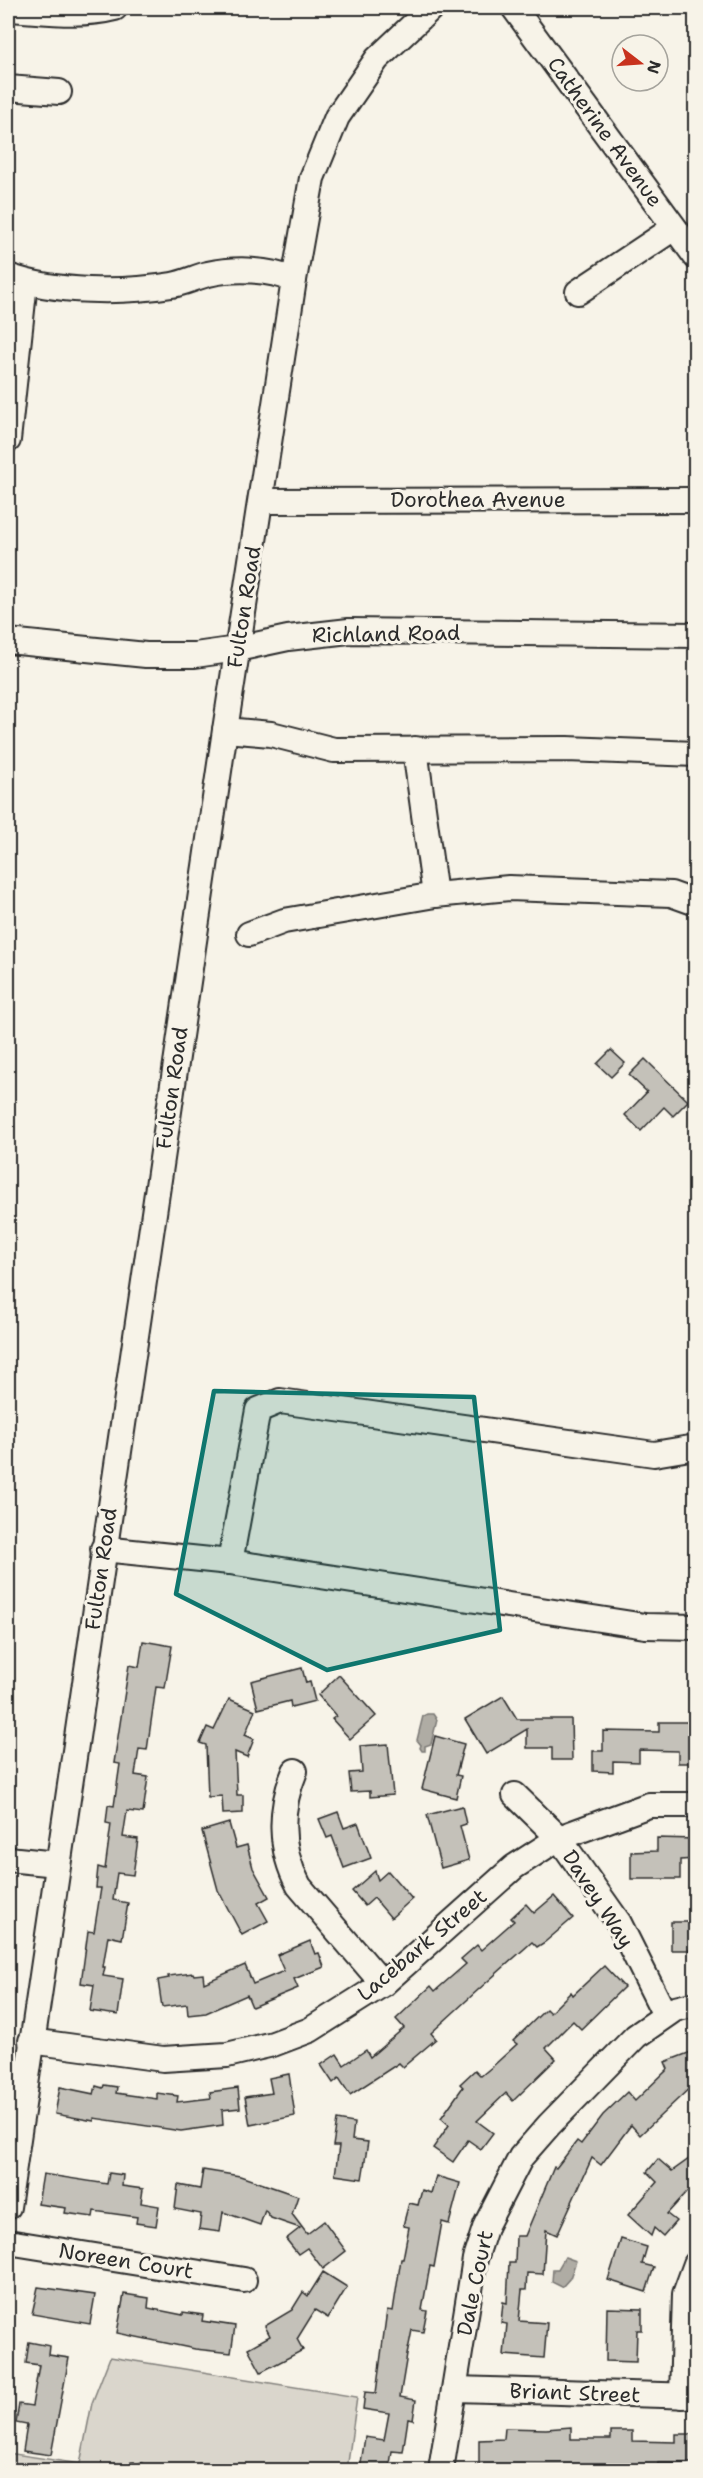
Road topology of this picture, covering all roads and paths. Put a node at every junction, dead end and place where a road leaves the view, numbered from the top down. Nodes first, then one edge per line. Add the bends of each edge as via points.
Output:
1 (115, 8) edge
2 (431, 8) edge
3 (514, 8) edge
4 (8, 9) edge
5 (8, 88) edge
6 (59, 92) dead end
7 (674, 228) junction
8 (696, 257) edge
9 (16, 279) edge
10 (294, 280) junction
11 (578, 292) dead end
12 (8, 440) edge
13 (696, 500) edge
14 (261, 501) junction
15 (696, 635) edge
16 (8, 641) edge
17 (237, 649) junction
18 (225, 729) junction
19 (415, 749) junction
20 (696, 754) edge
21 (435, 895) junction
22 (696, 903) edge
23 (249, 934) dead end
24 (696, 1447) edge
25 (103, 1549) junction
26 (230, 1562) junction
27 (696, 1627) edge
28 (295, 1771) dead end
29 (515, 1795) dead end
30 (696, 1805) edge
31 (559, 1838) junction
32 (8, 1859) edge
33 (57, 1864) junction
34 (383, 1984) junction
35 (696, 2004) edge
36 (665, 2015) junction
37 (31, 2041) junction
38 (8, 2207) edge
39 (8, 2242) edge
40 (696, 2264) edge
41 (244, 2280) dead end
42 (455, 2389) junction
43 (689, 2396) edge
44 (114, 2470) edge
45 (161, 2470) edge
46 (441, 2470) edge

1 - 4 street via 70,14
2 - 10 street, Fulton Road via 377,59 337,117 312,178
3 - 7 street, Catherine Avenue
5 - 6 street
7 - 8 street, Catherine Avenue
7 - 11 street
9 - 10 street via 61,287 125,289 174,285 209,274 277,273
9 - 12 street
10 - 14 street, Fulton Road
13 - 14 street, Dorothea Avenue
14 - 17 street, Fulton Road
15 - 17 street, Richland Road via 349,632 288,638
16 - 17 street, Richland Road via 146,656
17 - 18 street, Fulton Road
18 - 19 street via 272,734 334,750
18 - 25 street, Fulton Road
19 - 20 street
19 - 21 street
21 - 22 street via 509,888 671,894
21 - 23 street via 284,921
24 - 26 street via 654,1454 280,1401 258,1410
25 - 26 street
25 - 33 street, Fulton Road
26 - 27 street via 645,1626
28 - 34 street via 286,1792 282,1832 291,1872
29 - 31 street, Davey Way
30 - 31 street, Lacebark Street via 649,1805
31 - 34 street, Lacebark Street via 514,1868
31 - 36 street, Davey Way via 619,1923
32 - 33 street
33 - 37 street, Fulton Road
34 - 37 street, Lacebark Street via 310,2030 227,2055 163,2060
35 - 36 street, Dale Court
36 - 42 street, Dale Court via 636,2036 521,2157 486,2225 475,2259
37 - 38 street, Fulton Road
39 - 41 street, Noreen Court
40 - 43 street via 685,2294
42 - 43 street, Briant Street
42 - 46 street, Dale Court
44 - 45 path via 126,2463

